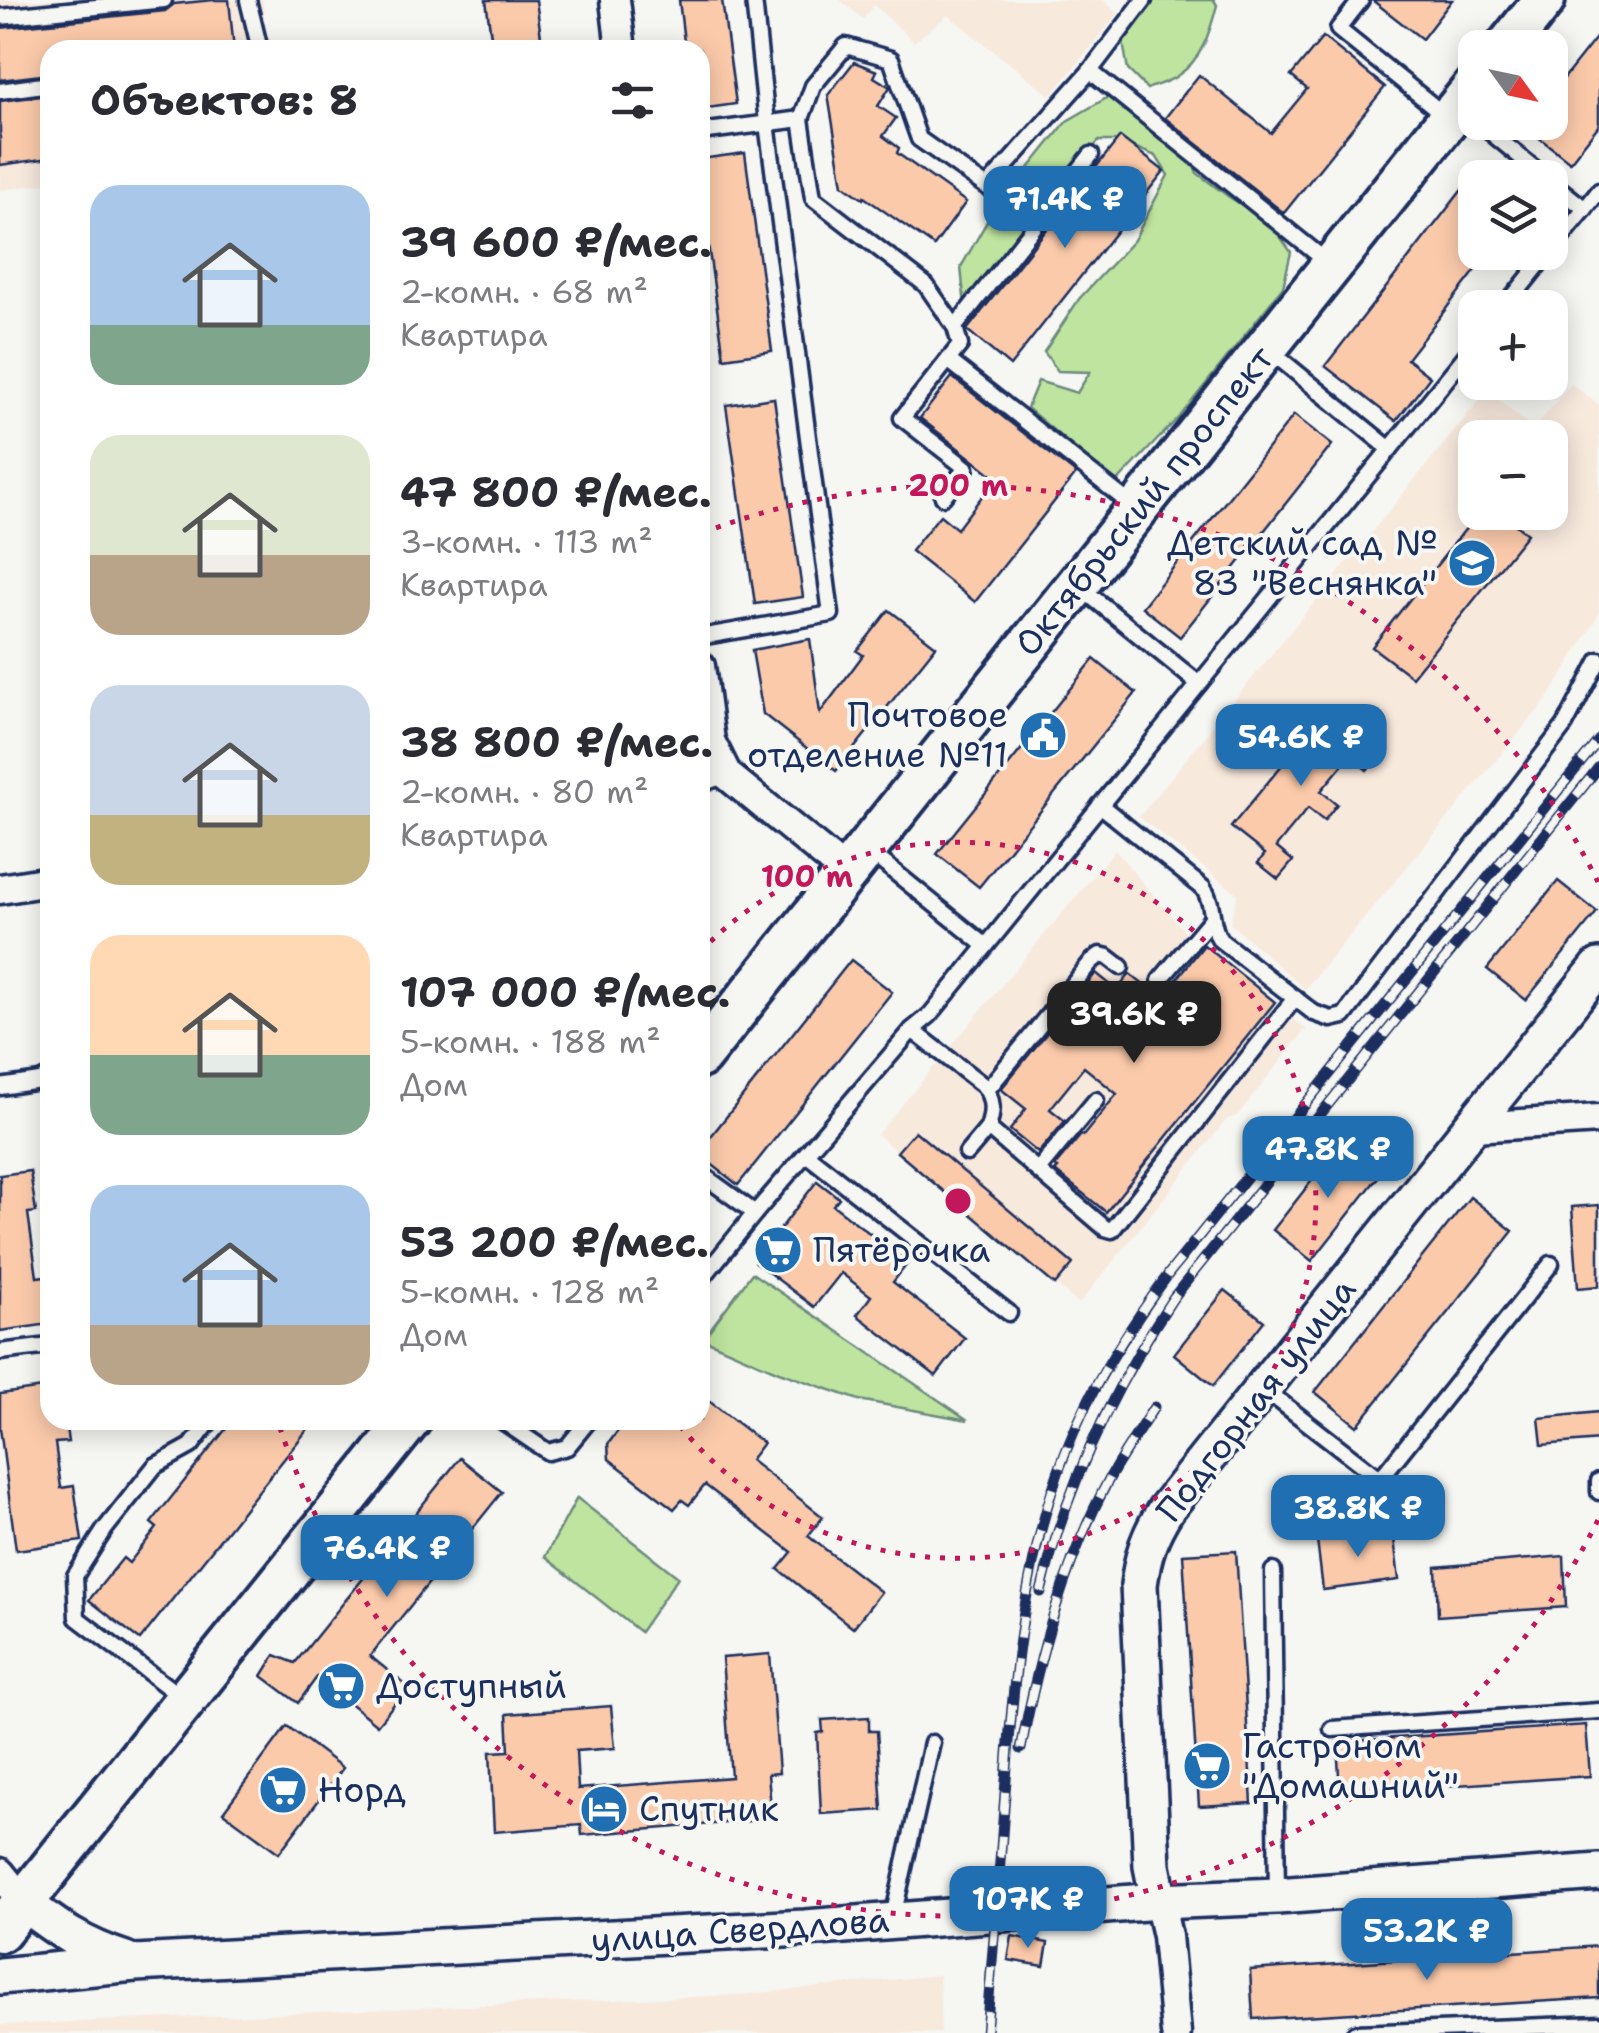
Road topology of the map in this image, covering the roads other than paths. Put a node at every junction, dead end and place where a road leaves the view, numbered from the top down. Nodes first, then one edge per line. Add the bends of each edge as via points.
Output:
1 (164, 0) edge
2 (248, 0) edge
3 (615, 0) edge
4 (754, 0) edge
5 (1144, 0) edge
6 (1360, 0) edge
7 (1544, 0) edge
8 (0, 17) edge
9 (1520, 30) edge
10 (258, 40) edge
11 (620, 40) edge
12 (1090, 70) junction
13 (40, 85) edge
14 (0, 91) edge
15 (1458, 105) edge
16 (801, 119) junction
17 (1458, 121) edge
18 (767, 123) junction
19 (710, 131) edge
20 (1502, 140) edge
21 (1091, 155) dead end
22 (1525, 160) edge
23 (1599, 191) edge
24 (1568, 196) edge
25 (1584, 209) junction
26 (1568, 229) edge
27 (1332, 265) junction
28 (1535, 270) edge
29 (1519, 290) edge
30 (955, 327) junction
31 (1266, 348) junction
32 (948, 360) junction
33 (1458, 365) edge
34 (1390, 448) junction
35 (942, 498) dead end
36 (1137, 509) junction
37 (1077, 585) junction
38 (710, 636) edge
39 (1599, 660) edge
40 (1199, 684) junction
41 (710, 741) edge
42 (728, 775) junction
43 (710, 781) edge
44 (1100, 805) junction
45 (857, 861) junction
46 (40, 883) edge
47 (0, 889) edge
48 (1212, 918) junction
49 (986, 946) junction
50 (1121, 967) dead end
51 (1599, 967) edge
52 (1160, 980) dead end
53 (1294, 998) junction
54 (912, 1030) junction
55 (710, 1045) edge
56 (40, 1080) edge
57 (0, 1087) edge
58 (987, 1090) junction
59 (1096, 1100) dead end
60 (1599, 1119) edge
61 (1473, 1127) junction
62 (988, 1128) junction
63 (967, 1153) dead end
64 (806, 1154) junction
65 (1038, 1170) junction
66 (710, 1180) edge
67 (754, 1213) junction
68 (1551, 1264) dead end
69 (710, 1269) edge
70 (1009, 1313) dead end
71 (40, 1347) edge
72 (0, 1352) edge
73 (1264, 1388) junction
74 (203, 1430) edge
75 (402, 1430) edge
76 (516, 1430) edge
77 (581, 1430) edge
78 (1599, 1482) edge
79 (1599, 1492) edge
80 (1273, 1571) dead end
81 (186, 1701) junction
82 (1599, 1711) edge
83 (1332, 1729) dead end
84 (932, 1742) dead end
85 (1599, 1872) edge
86 (1277, 1896) junction
87 (1159, 1901) junction
88 (8, 1903) edge
89 (892, 1921) junction
90 (135, 1963) junction
91 (0, 1976) edge
92 (1599, 2024) edge
93 (1176, 2033) edge
94 (1355, 2033) edge

1 - 8 lane
2 - 10 lane
3 - 11 street
4 - 18 lane
5 - 12 lane
6 - 15 lane via 1338,30
7 - 9 main road
12 - 16 lane via 988,187 919,139 891,59 846,46 813,86
12 - 27 lane
13 - 14 lane
16 - 18 lane
16 - 30 lane via 814,198 926,285
17 - 27 main road, Октябрьский проспект
18 - 19 lane
18 - 38 lane via 830,614
20 - 22 lane
21 - 30 lane
23 - 25 lane
24 - 25 lane
25 - 26 lane
27 - 31 main road, Октябрьский проспект
28 - 29 lane
30 - 32 lane via 960,345
31 - 34 lane
31 - 36 main road, Октябрьский проспект
32 - 35 lane via 902,418 966,468
32 - 36 lane
33 - 34 lane
34 - 40 lane
36 - 37 main road, Октябрьский проспект
37 - 40 lane
37 - 45 main road, Октябрьский проспект
39 - 53 lane via 1565,725 1344,1016 1331,1020
40 - 44 lane
41 - 42 street
42 - 43 lane
42 - 45 street
44 - 48 lane via 1203,888
44 - 49 lane
45 - 49 lane
45 - 55 main road, Октябрьский проспект
46 - 47 street
48 - 52 lane
48 - 53 lane via 1220,940
49 - 54 lane
50 - 58 lane via 1100,955 1091,962
51 - 61 street, Подгорная улица
53 - 65 lane via 1112,1230
54 - 58 lane
54 - 64 lane
56 - 57 lane
58 - 62 lane
59 - 65 lane
60 - 61 street
61 - 73 street, Подгорная улица
62 - 63 lane
62 - 65 lane
64 - 67 lane
64 - 70 lane
66 - 67 lane
67 - 69 lane
68 - 73 lane via 1380,1479
71 - 72 lane
73 - 87 street, Подгорная улица via 1166,1510 1143,1554 1138,1585
74 - 81 lane via 191,1446 155,1466 76,1576 77,1618
75 - 81 main road
76 - 77 lane via 548,1452 567,1448
78 - 79 lane
80 - 86 lane
81 - 88 main road
82 - 83 lane
84 - 89 lane
85 - 86 street, улица Свердлова
86 - 87 street, улица Свердлова
87 - 89 street, улица Свердлова
87 - 93 street, Подгорная улица
88 - 90 street via 94,1950
89 - 90 street, улица Свердлова
90 - 91 street, улица Свердлова
92 - 94 lane

